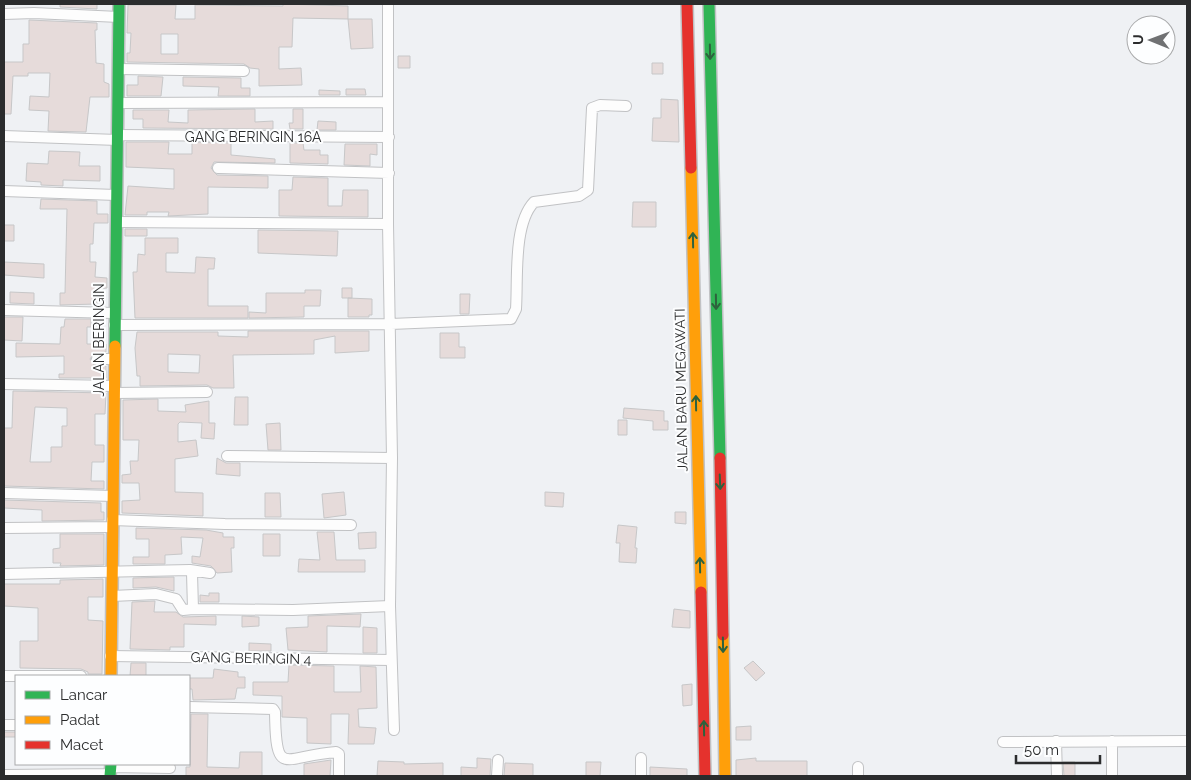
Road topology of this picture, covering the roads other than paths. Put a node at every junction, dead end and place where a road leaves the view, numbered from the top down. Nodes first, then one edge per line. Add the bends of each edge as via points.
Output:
1 (119, 4) edge
2 (388, 4) edge
3 (688, 4) edge
4 (709, 4) edge
5 (4, 14) edge
6 (119, 17) junction
7 (119, 69) junction
8 (244, 71) dead end
9 (388, 102) junction
10 (118, 104) junction
11 (626, 106) dead end
12 (4, 136) edge
13 (389, 137) junction
14 (118, 138) junction
15 (218, 168) dead end
16 (389, 173) junction
17 (4, 191) edge
18 (116, 195) junction
19 (116, 222) junction
20 (388, 224) junction
21 (4, 310) edge
22 (113, 313) junction
23 (391, 324) junction
24 (114, 325) junction
25 (97, 359) dead end
26 (114, 359) junction
27 (4, 384) edge
28 (114, 389) junction
29 (207, 392) dead end
30 (227, 456) dead end
31 (392, 458) junction
32 (720, 461) junction
33 (698, 462) junction
34 (4, 494) edge
35 (114, 496) junction
36 (699, 504) junction
37 (721, 505) junction
38 (112, 523) junction
39 (351, 525) dead end
40 (4, 528) edge
41 (190, 570) junction
42 (112, 571) junction
43 (210, 573) dead end
44 (4, 574) edge
45 (112, 596) junction
46 (390, 606) junction
47 (193, 609) junction
48 (110, 656) junction
49 (391, 660) junction
50 (111, 675) edge
51 (190, 707) edge
52 (394, 730) dead end
53 (1056, 741) junction
54 (1112, 741) junction
55 (1187, 741) edge
56 (1003, 742) dead end
57 (641, 758) dead end
58 (498, 760) dead end
59 (170, 768) dead end
60 (111, 770) edge
61 (4, 776) edge
62 (339, 776) edge
63 (497, 776) edge
64 (641, 776) edge
65 (705, 776) edge
66 (725, 776) edge
67 (1057, 776) edge
68 (1112, 776) edge

1 - 6 main road, JALAN BERINGIN
2 - 9 street
33 -> 3 main road, JALAN BARU MEGAWATI
4 -> 32 main road
5 - 6 street
6 - 7 main road, JALAN BERINGIN
7 - 8 street
7 - 10 main road, JALAN BERINGIN
9 - 10 street
9 - 13 street
10 - 14 main road, JALAN BERINGIN
11 - 23 street via 600,105 592,108 588,190 579,196 534,202 528,208 520,228 516,309 511,319
12 - 14 street, GANG BERINGIN 16A
13 - 14 street, GANG BERINGIN 16A
13 - 16 street
14 - 18 main road, JALAN BERINGIN
15 - 16 street
16 - 20 street
17 - 18 street
18 - 19 main road, JALAN BERINGIN
19 - 20 street
19 - 22 main road, JALAN BERINGIN
20 - 23 street
21 - 22 street
22 - 24 main road, JALAN BERINGIN
23 - 24 street
23 - 31 street
24 - 26 main road, JALAN BERINGIN
25 - 26 street
26 - 28 main road, JALAN BERINGIN
27 - 28 street
28 - 29 street
28 - 35 main road, JALAN BERINGIN
30 - 31 street
31 - 46 street
32 - 33 main road
32 -> 37 main road
33 - 36 main road, JALAN BARU MEGAWATI
34 - 35 street
35 - 38 main road, JALAN BERINGIN
36 - 37 main road
65 -> 36 main road, JALAN BARU MEGAWATI
37 -> 66 main road
38 - 39 street
38 - 40 street
38 - 42 main road, JALAN BERINGIN
41 - 42 street
41 - 43 street
41 - 47 street
42 - 44 street
42 - 45 main road, JALAN BERINGIN
45 - 47 street via 161,595 176,599 183,610
45 - 48 main road, JALAN BERINGIN
46 - 47 street via 293,610
46 - 49 street
48 - 49 street, GANG BERINGIN 4
48 - 50 main road, JALAN BERINGIN
49 - 52 street
51 - 62 street via 273,709 277,752 282,759 291,761 336,752 339,754
53 - 54 street
53 - 56 street
53 - 67 street
54 - 55 street
54 - 68 street
57 - 64 street
58 - 63 street
59 - 60 street
60 - 61 street

